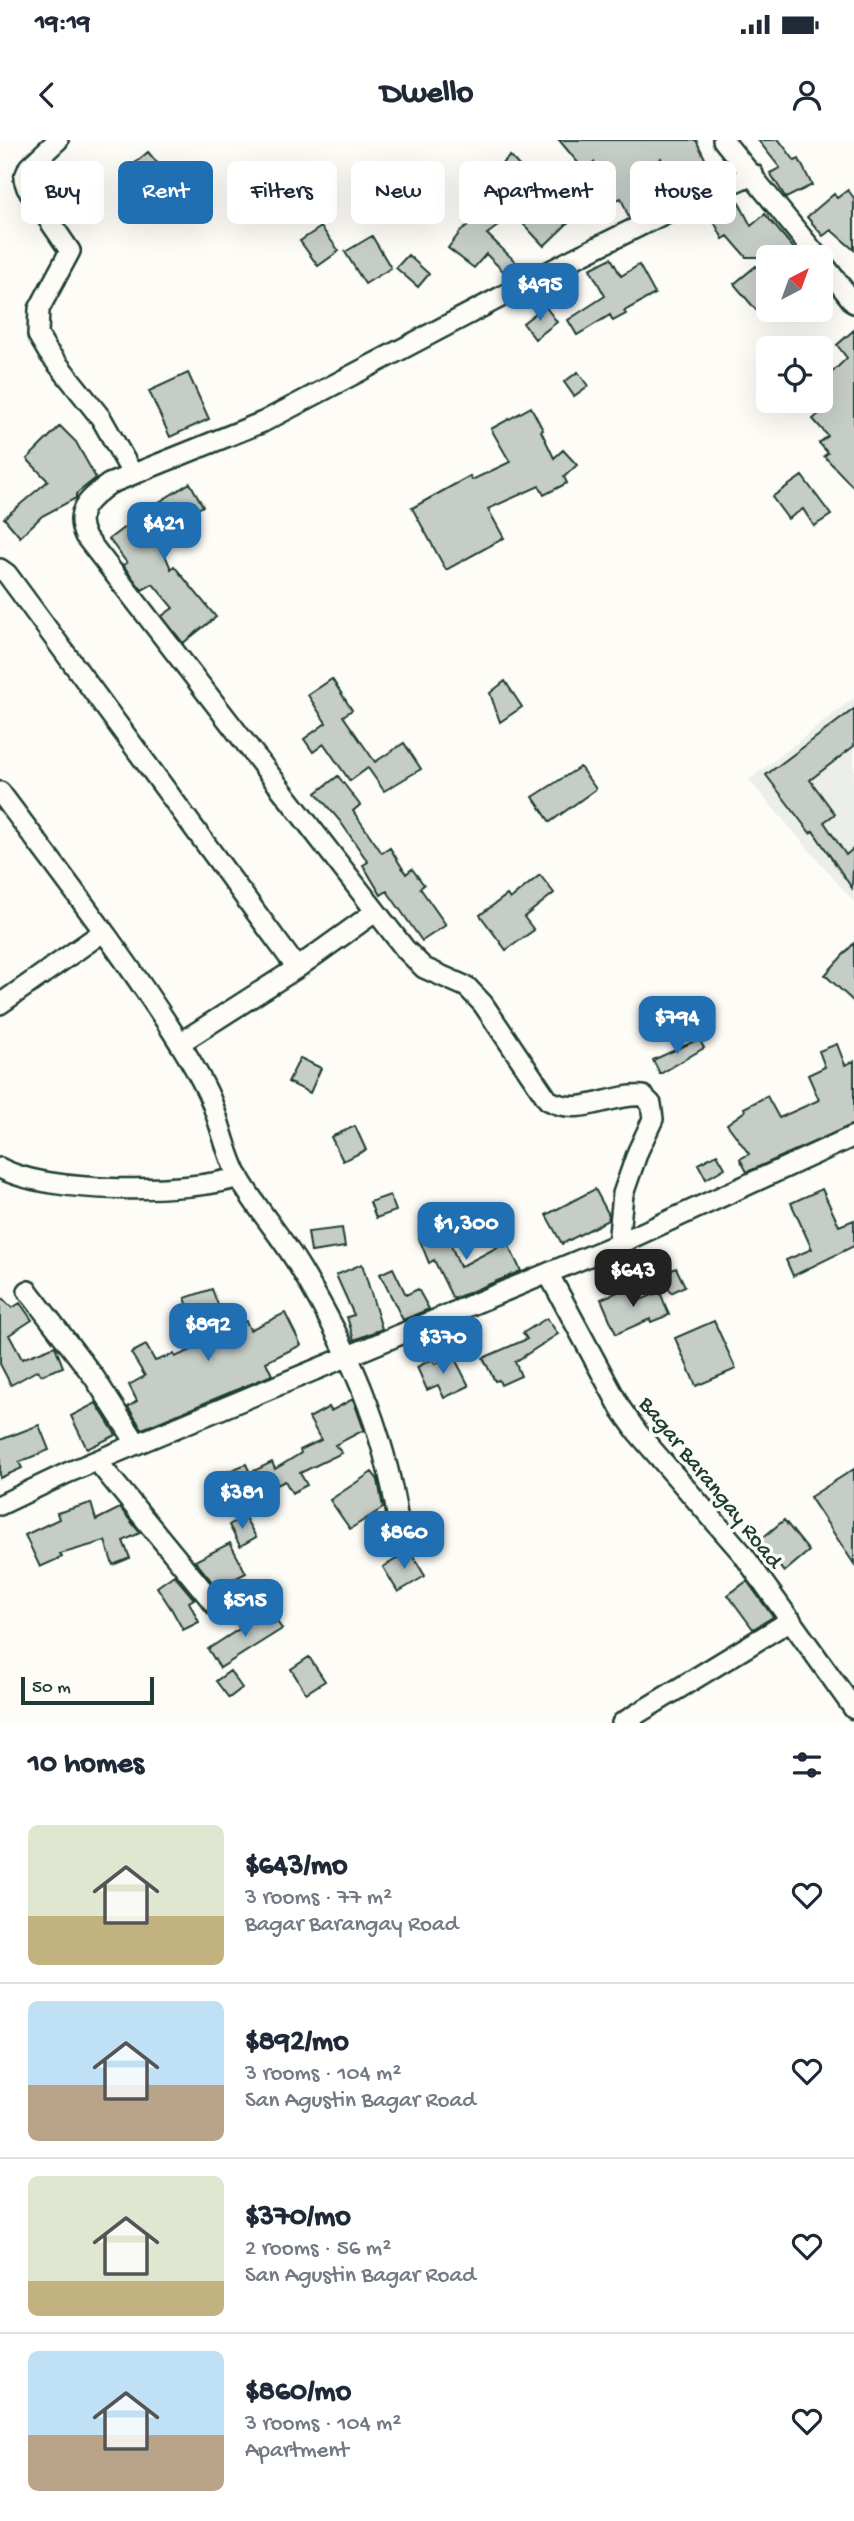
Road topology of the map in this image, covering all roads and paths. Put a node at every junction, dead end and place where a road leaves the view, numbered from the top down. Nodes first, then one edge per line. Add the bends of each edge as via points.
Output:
1 (58, 140) edge
2 (723, 140) edge
3 (753, 174) junction
4 (808, 245) edge
5 (833, 277) edge
6 (854, 303) edge
7 (132, 473) junction
8 (0, 569) edge
9 (0, 792) edge
10 (375, 912) junction
11 (103, 932) junction
12 (297, 968) junction
13 (0, 1004) edge
14 (180, 1043) junction
15 (854, 1136) edge
16 (0, 1168) edge
17 (239, 1177) junction
18 (618, 1244) junction
19 (548, 1273) junction
20 (28, 1291) dead end
21 (349, 1357) junction
22 (137, 1444) junction
23 (97, 1461) junction
24 (0, 1505) edge
25 (398, 1521) dead end
26 (216, 1606) dead end
27 (791, 1620) junction
28 (854, 1709) edge
29 (622, 1723) edge

1 - 7 street via 29,167 24,179 70,251 39,309 38,335 101,418
2 - 3 street
3 - 4 street
3 - 7 street via 573,259 263,422
5 - 6 street
7 - 10 street via 109,484 86,505 80,515 85,536
8 - 12 street
9 - 11 street
10 - 12 street
10 - 18 street via 414,960 467,987 483,1004 548,1100 576,1108 632,1095 643,1096 651,1104 653,1119 624,1194
11 - 13 street
11 - 14 street
12 - 14 street
14 - 17 street via 209,1096
15 - 18 street
16 - 17 street via 86,1187 205,1185
17 - 21 street via 299,1266
18 - 19 street
19 - 21 street
19 - 27 street, Bagar Barangay Road via 607,1387 638,1433 742,1553
20 - 22 street via 94,1377
21 - 22 street
21 - 25 street via 379,1434
22 - 23 street
23 - 24 street
23 - 26 street
27 - 28 street, Bagar Barangay Road
27 - 29 street

